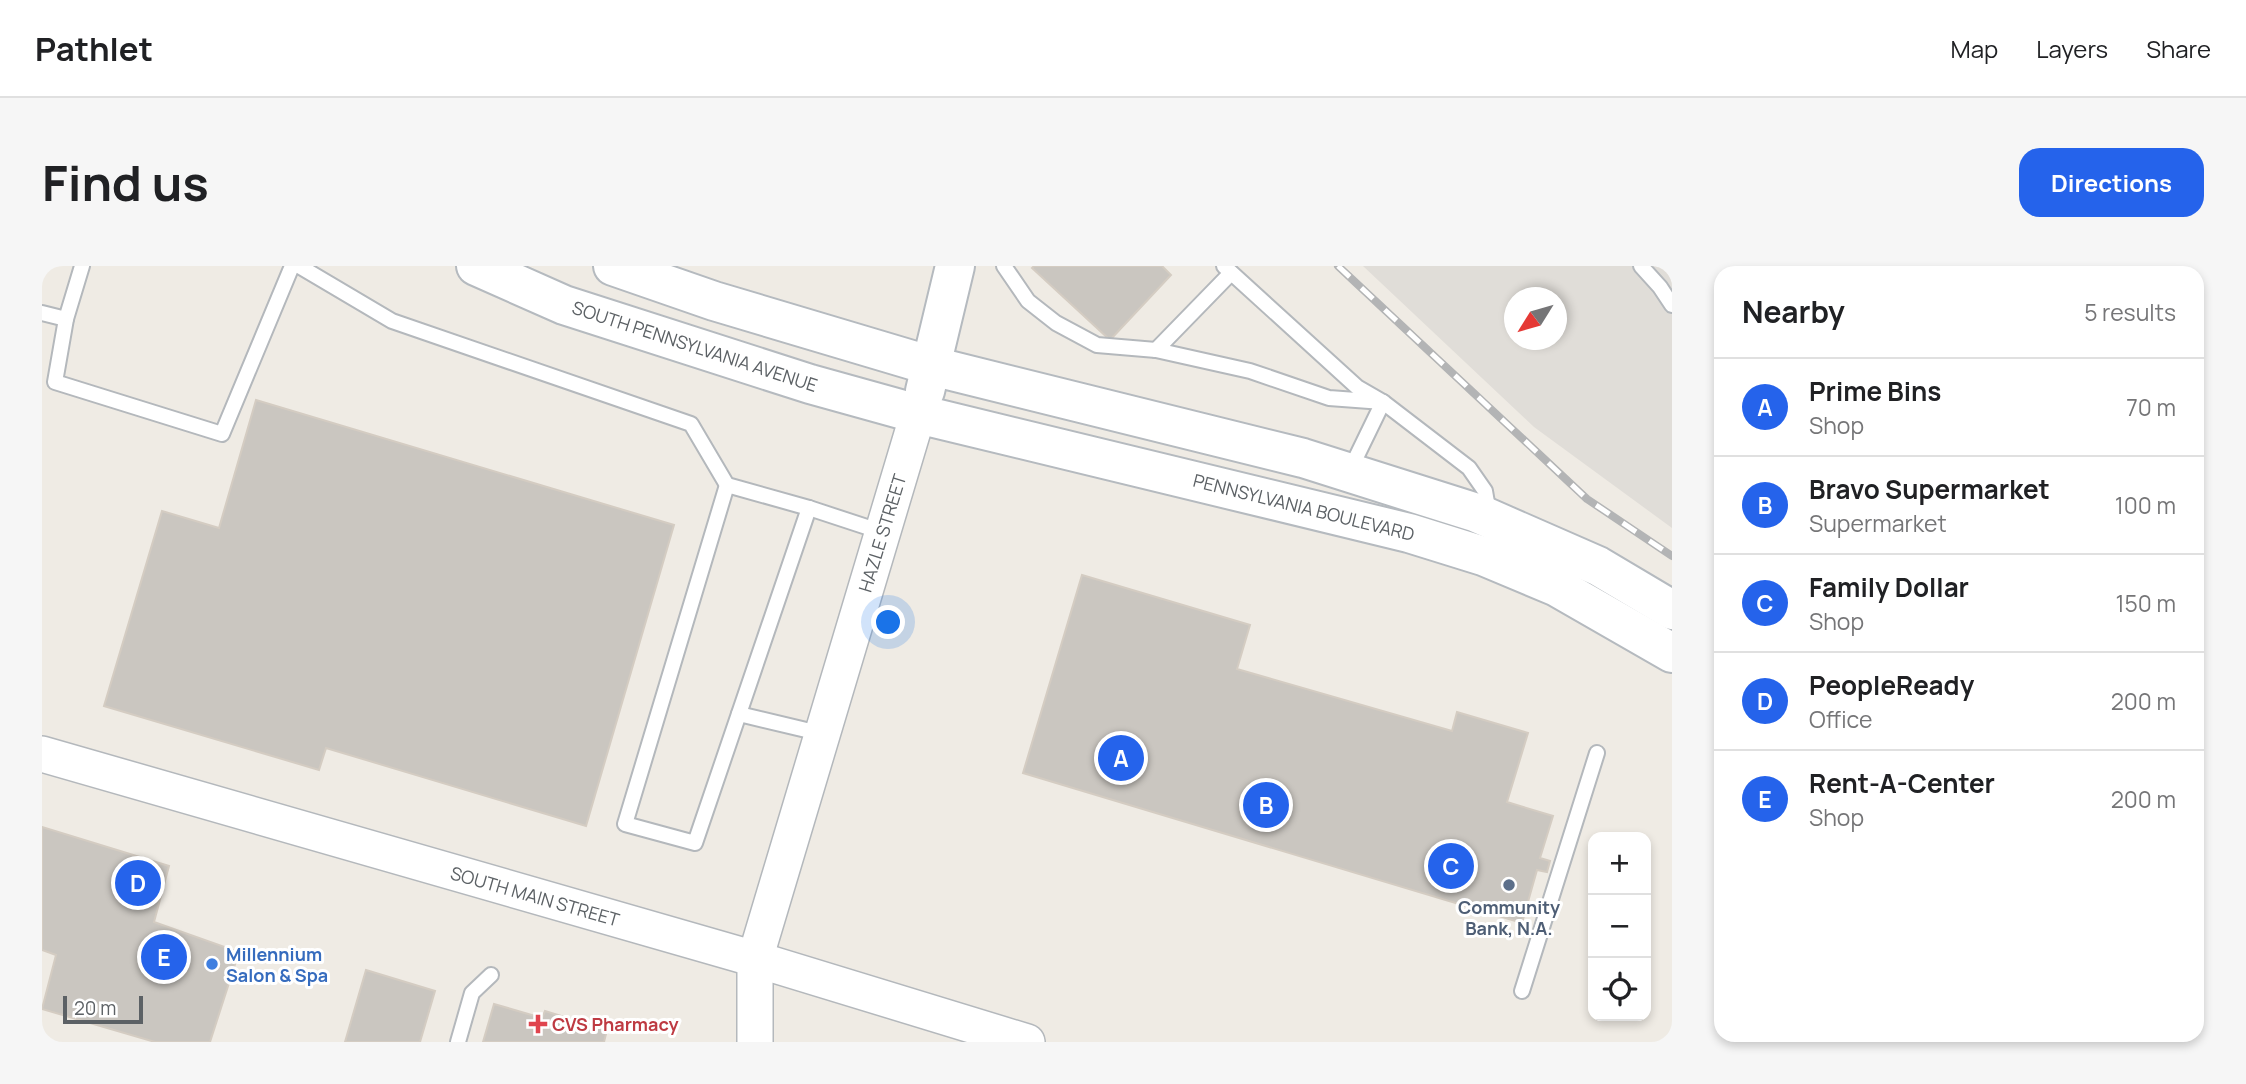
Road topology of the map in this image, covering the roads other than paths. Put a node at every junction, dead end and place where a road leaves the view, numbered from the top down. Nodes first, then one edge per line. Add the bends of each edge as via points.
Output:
1 (82, 266) edge
2 (292, 266) edge
3 (299, 266) edge
4 (477, 266) edge
5 (613, 266) edge
6 (955, 266) edge
7 (1004, 266) edge
8 (1641, 266) edge
9 (1228, 269) edge
10 (1672, 305) edge
11 (42, 313) edge
12 (66, 319) junction
13 (1156, 350) junction
14 (932, 366) junction
15 (1383, 402) junction
16 (918, 414) junction
17 (1349, 472) junction
18 (727, 485) junction
19 (809, 508) junction
20 (1489, 519) junction
21 (883, 533) junction
22 (1672, 610) edge
23 (1672, 653) edge
24 (739, 714) junction
25 (823, 734) junction
26 (1597, 753) dead end
27 (42, 754) edge
28 (755, 960) junction
29 (491, 975) dead end
30 (1522, 991) dead end
31 (458, 1042) edge
32 (755, 1042) edge
33 (1027, 1042) edge

1 - 12 lane
2 - 12 lane via 222,434 55,382
3 - 18 lane via 392,320 691,424
4 - 16 main road, SOUTH PENNSYLVANIA AVENUE via 564,305
5 - 14 main road
6 - 14 main road, HAZLE STREET
7 - 13 lane via 1028,300 1056,323 1097,345
8 - 10 lane
9 - 13 lane
9 - 15 lane via 1357,387
11 - 12 lane
13 - 15 lane via 1250,371 1329,398
14 - 16 main road, HAZLE STREET
14 - 17 main road
15 - 17 lane
15 - 20 lane via 1469,468 1485,491
16 - 21 street, HAZLE STREET
16 - 23 main road, PENNSYLVANIA BOULEVARD via 1409,533 1483,556 1557,587
17 - 20 main road
18 - 19 lane
18 - 24 lane via 625,824 695,843
19 - 21 lane
19 - 24 lane
20 - 22 main road via 1598,566
21 - 25 street, HAZLE STREET
24 - 25 lane
25 - 28 street, HAZLE STREET
26 - 30 lane
27 - 28 street, SOUTH MAIN STREET
28 - 32 street, HAZLE STREET
28 - 33 street, SOUTH MAIN STREET via 951,1025
29 - 31 lane via 472,993

